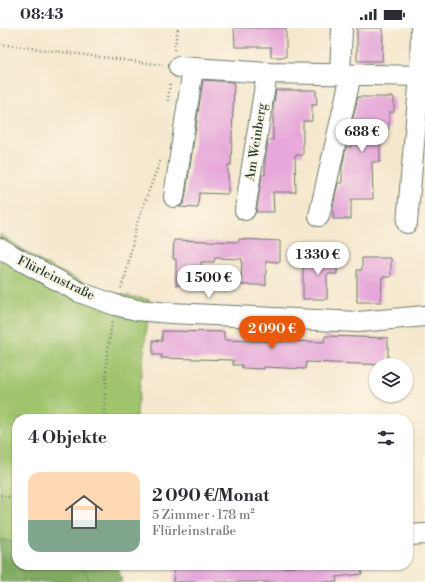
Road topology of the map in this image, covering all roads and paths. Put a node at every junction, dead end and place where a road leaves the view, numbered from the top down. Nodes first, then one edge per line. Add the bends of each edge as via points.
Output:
1 (178, 28) edge
2 (342, 28) edge
3 (421, 28) edge
4 (0, 44) edge
5 (181, 67) junction
6 (267, 73) junction
7 (346, 75) junction
8 (422, 76) edge
9 (168, 107) dead end
10 (161, 156) dead end
11 (174, 196) dead end
12 (245, 210) dead end
13 (319, 216) dead end
14 (407, 223) dead end
15 (0, 248) edge
16 (115, 305) junction
17 (425, 316) edge
18 (104, 414) edge
19 (0, 495) edge
20 (12, 498) edge
21 (425, 534) edge
22 (413, 535) edge
23 (83, 570) edge
24 (89, 582) edge

1 - 5 path
2 - 7 street
3 - 8 street
4 - 5 path
5 - 6 street
5 - 9 path
5 - 11 street
6 - 7 street
6 - 12 street, Am Weinberg
7 - 8 street
7 - 13 street
8 - 14 street
10 - 16 path via 136,226 126,274
15 - 16 street, Flürleinstraße via 78,292
16 - 17 street, Flürleinstraße via 170,313 358,322
16 - 18 path via 107,355
19 - 20 path
21 - 22 street
23 - 24 path

